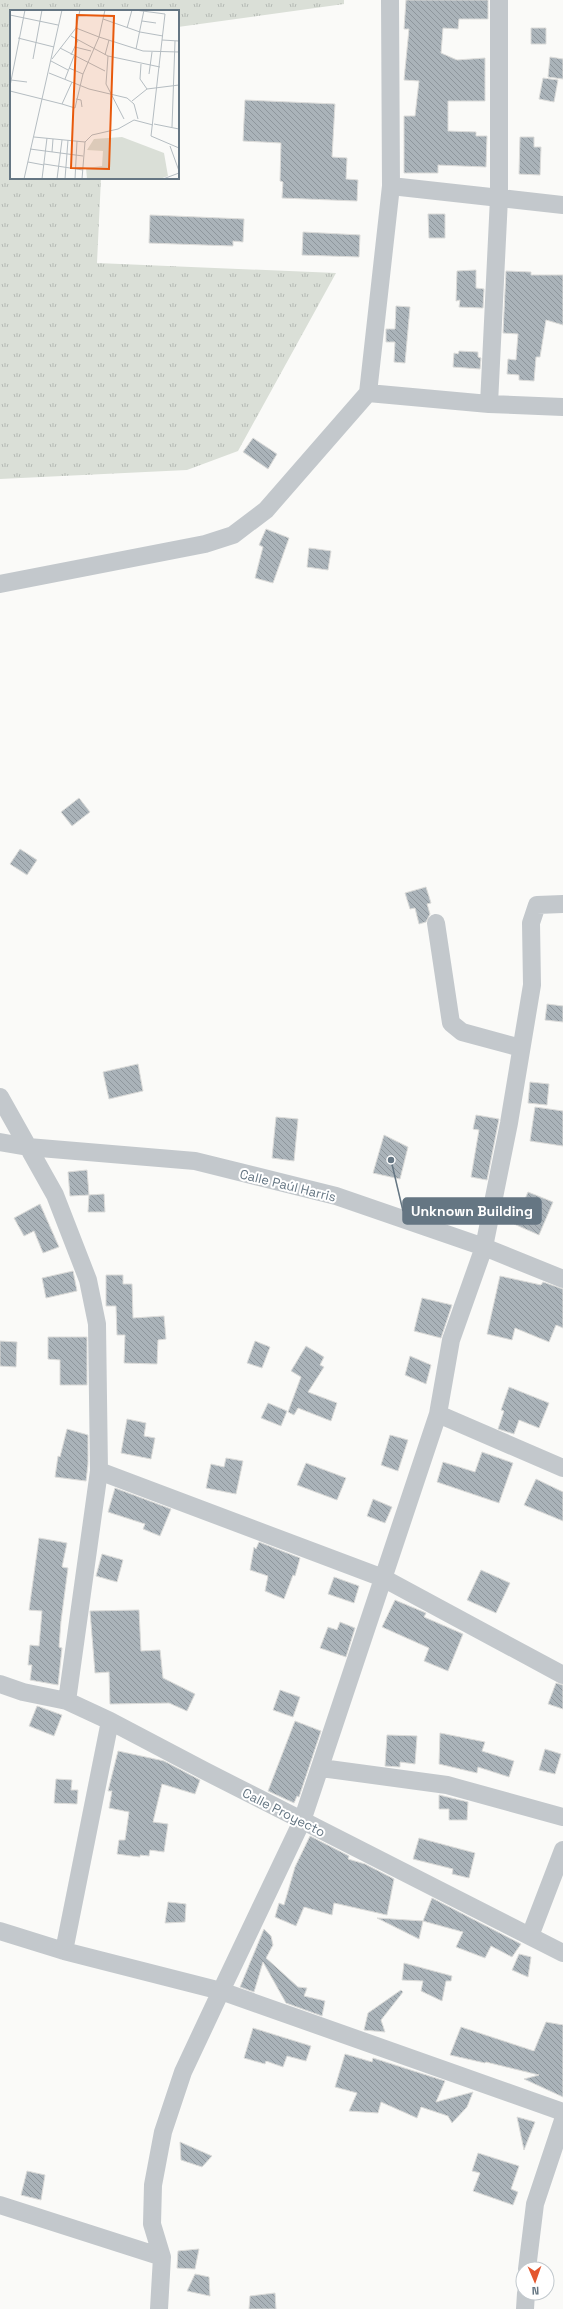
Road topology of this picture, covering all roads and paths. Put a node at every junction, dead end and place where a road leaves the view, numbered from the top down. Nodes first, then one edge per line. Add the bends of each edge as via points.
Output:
1 (390, 0) edge
2 (499, 0) edge
3 (391, 186) junction
4 (499, 198) junction
5 (563, 205) edge
6 (368, 393) junction
7 (489, 404) junction
8 (563, 408) edge
9 (0, 584) edge
10 (563, 904) edge
11 (436, 923) dead end
12 (522, 1048) junction
13 (0, 1097) edge
14 (0, 1142) edge
15 (28, 1147) junction
16 (484, 1247) junction
17 (563, 1279) edge
18 (438, 1414) junction
19 (563, 1468) edge
20 (99, 1471) junction
21 (384, 1578) junction
22 (563, 1675) edge
23 (0, 1684) edge
24 (67, 1701) junction
25 (110, 1721) junction
26 (320, 1768) junction
27 (563, 1817) edge
28 (302, 1821) junction
29 (563, 1850) edge
30 (0, 1931) edge
31 (530, 1936) junction
32 (64, 1951) junction
33 (563, 1952) edge
34 (221, 1991) junction
35 (563, 2112) edge
36 (563, 2120) edge
37 (0, 2205) edge
38 (162, 2257) junction
39 (528, 2261) edge
40 (159, 2309) edge

1 - 3 street
2 - 4 street
3 - 4 street
3 - 6 street
4 - 5 street
4 - 7 street
6 - 7 street
6 - 9 street via 266,510 232,535 205,544
7 - 8 street
10 - 12 street via 537,905 530,923 532,984
11 - 12 street via 451,1023 462,1032
12 - 16 street
13 - 15 street
14 - 15 street, Calle Paúl Harris
15 - 16 street, Calle Paúl Harris via 195,1161 336,1196
15 - 20 street via 55,1195 88,1280 97,1324
16 - 17 street, Calle Paúl Harris
16 - 18 street via 451,1340
18 - 19 street
18 - 21 street
20 - 21 street
20 - 24 street
21 - 22 street
21 - 26 street
23 - 24 street, Calle Proyecto via 23,1692
24 - 25 street, Calle Proyecto
25 - 28 street, Calle Proyecto
25 - 32 street
26 - 27 street via 447,1785
26 - 28 street
28 - 31 street, Calle Proyecto
28 - 34 street
29 - 31 street
30 - 32 street
31 - 33 street, Calle Proyecto
32 - 34 street
34 - 35 street
34 - 38 street via 183,2072 162,2132 153,2186 152,2224
36 - 39 street via 535,2204
37 - 38 street
38 - 40 street

